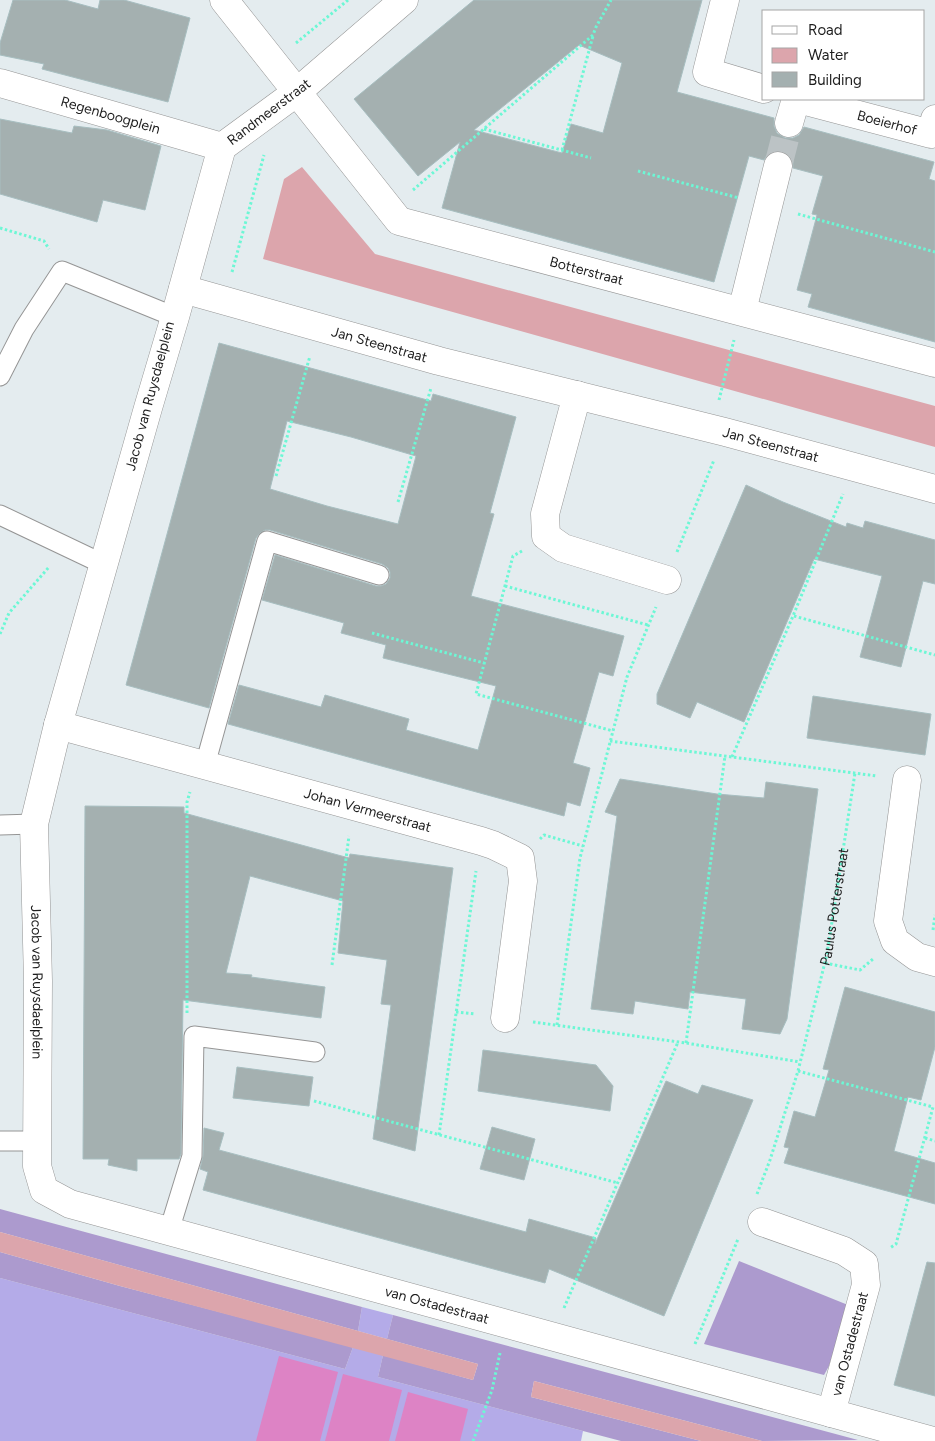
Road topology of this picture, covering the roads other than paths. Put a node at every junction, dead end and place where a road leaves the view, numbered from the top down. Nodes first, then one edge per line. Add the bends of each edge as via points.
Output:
1 (224, 0) edge
2 (404, 0) edge
3 (725, 0) edge
4 (0, 83) edge
5 (762, 88) edge
6 (297, 92) junction
7 (794, 107) edge
8 (935, 119) edge
9 (222, 147) junction
10 (778, 166) tunnel mouth
11 (183, 289) junction
12 (742, 311) junction
13 (175, 317) junction
14 (935, 363) edge
15 (0, 376) edge
16 (577, 396) junction
17 (935, 488) edge
18 (0, 515) edge
19 (103, 564) junction
20 (379, 575) dead end
21 (666, 580) road end
22 (58, 725) junction
23 (203, 764) junction
24 (906, 780) road end
25 (34, 824) junction
26 (0, 825) edge
27 (935, 962) edge
28 (505, 1018) road end
29 (315, 1052) dead end
30 (36, 1140) junction
31 (0, 1141) edge
32 (44, 1190) joint
33 (762, 1222) dead end
34 (169, 1231) junction
35 (831, 1413) junction
36 (933, 1441) edge

1 - 6 street, Botterstraat
2 - 6 street, Randmeerstraat
3 - 5 street via 706,72
4 - 9 street, Regenboogplein
6 - 9 street, Randmeerstraat
6 - 12 street, Botterstraat via 399,221
7 - 8 street, Boeierhof via 931,134
9 - 11 street, Randmeerstraat
10 - 12 street
11 - 13 street, Randmeerstraat
11 - 16 street, Jan Steenstraat via 438,361
12 - 14 street, Botterstraat
13 - 15 lane, Jacob van Ruysdaelplein via 62,271 24,330
13 - 19 street, Jacob van Ruysdaelplein
16 - 17 street, Jan Steenstraat
16 - 21 street via 545,514 546,536 563,548
18 - 19 lane
19 - 22 street, Jacob van Ruysdaelplein
20 - 23 lane via 267,541
22 - 23 street, Johan Vermeerstraat
22 - 25 street, Jacob van Ruysdaelplein
23 - 28 street, Johan Vermeerstraat via 480,841 520,858 523,881
24 - 27 street via 888,920 895,941 917,957
25 - 26 lane
25 - 30 street, Jacob van Ruysdaelplein via 38,981
29 - 34 lane via 194,1036 192,1156
30 - 31 lane
30 - 32 street, Jacob van Ruysdaelplein via 36,1166
32 - 34 street, van Ostadestraat via 70,1204
33 - 35 street, van Ostadestraat via 844,1251 864,1264 866,1285
34 - 35 street, van Ostadestraat
35 - 36 street, van Ostadestraat

